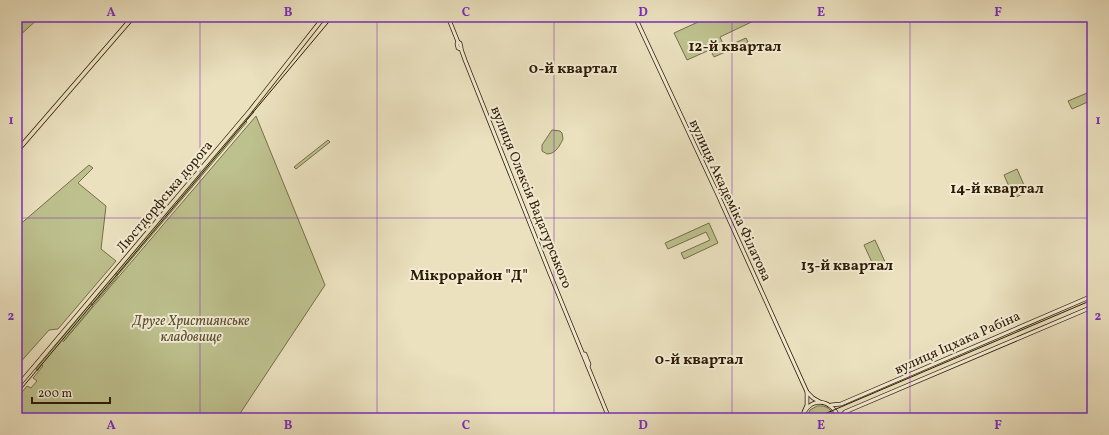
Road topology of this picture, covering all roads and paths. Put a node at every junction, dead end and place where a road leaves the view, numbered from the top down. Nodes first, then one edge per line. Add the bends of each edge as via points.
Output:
1 (133, 17) edge
2 (324, 17) edge
3 (448, 17) edge
4 (635, 17) edge
5 (17, 151) edge
6 (1092, 296) edge
7 (1092, 307) edge
8 (17, 387) edge
9 (807, 392) junction
10 (820, 402) junction
11 (831, 405) junction
12 (804, 412) junction
13 (609, 418) edge
14 (802, 418) edge
15 (839, 418) edge

1 - 5 main road
2 - 8 main road, Люстдорфська дорога via 250,111
3 - 13 main road, вулиця Олексія Вадатурського
4 - 9 main road, вулиця Академіка Філатова
6 - 11 main road, вулиця Іцхака Рабіна via 841,404
7 - 15 main road, вулиця Іцхака Рабіна via 845,412
9 - 10 main road, вулиця Академіка Філатова
9 - 12 main road
10 - 11 main road
10 - 12 main road via 811,405
11 - 15 main road
12 - 14 main road

